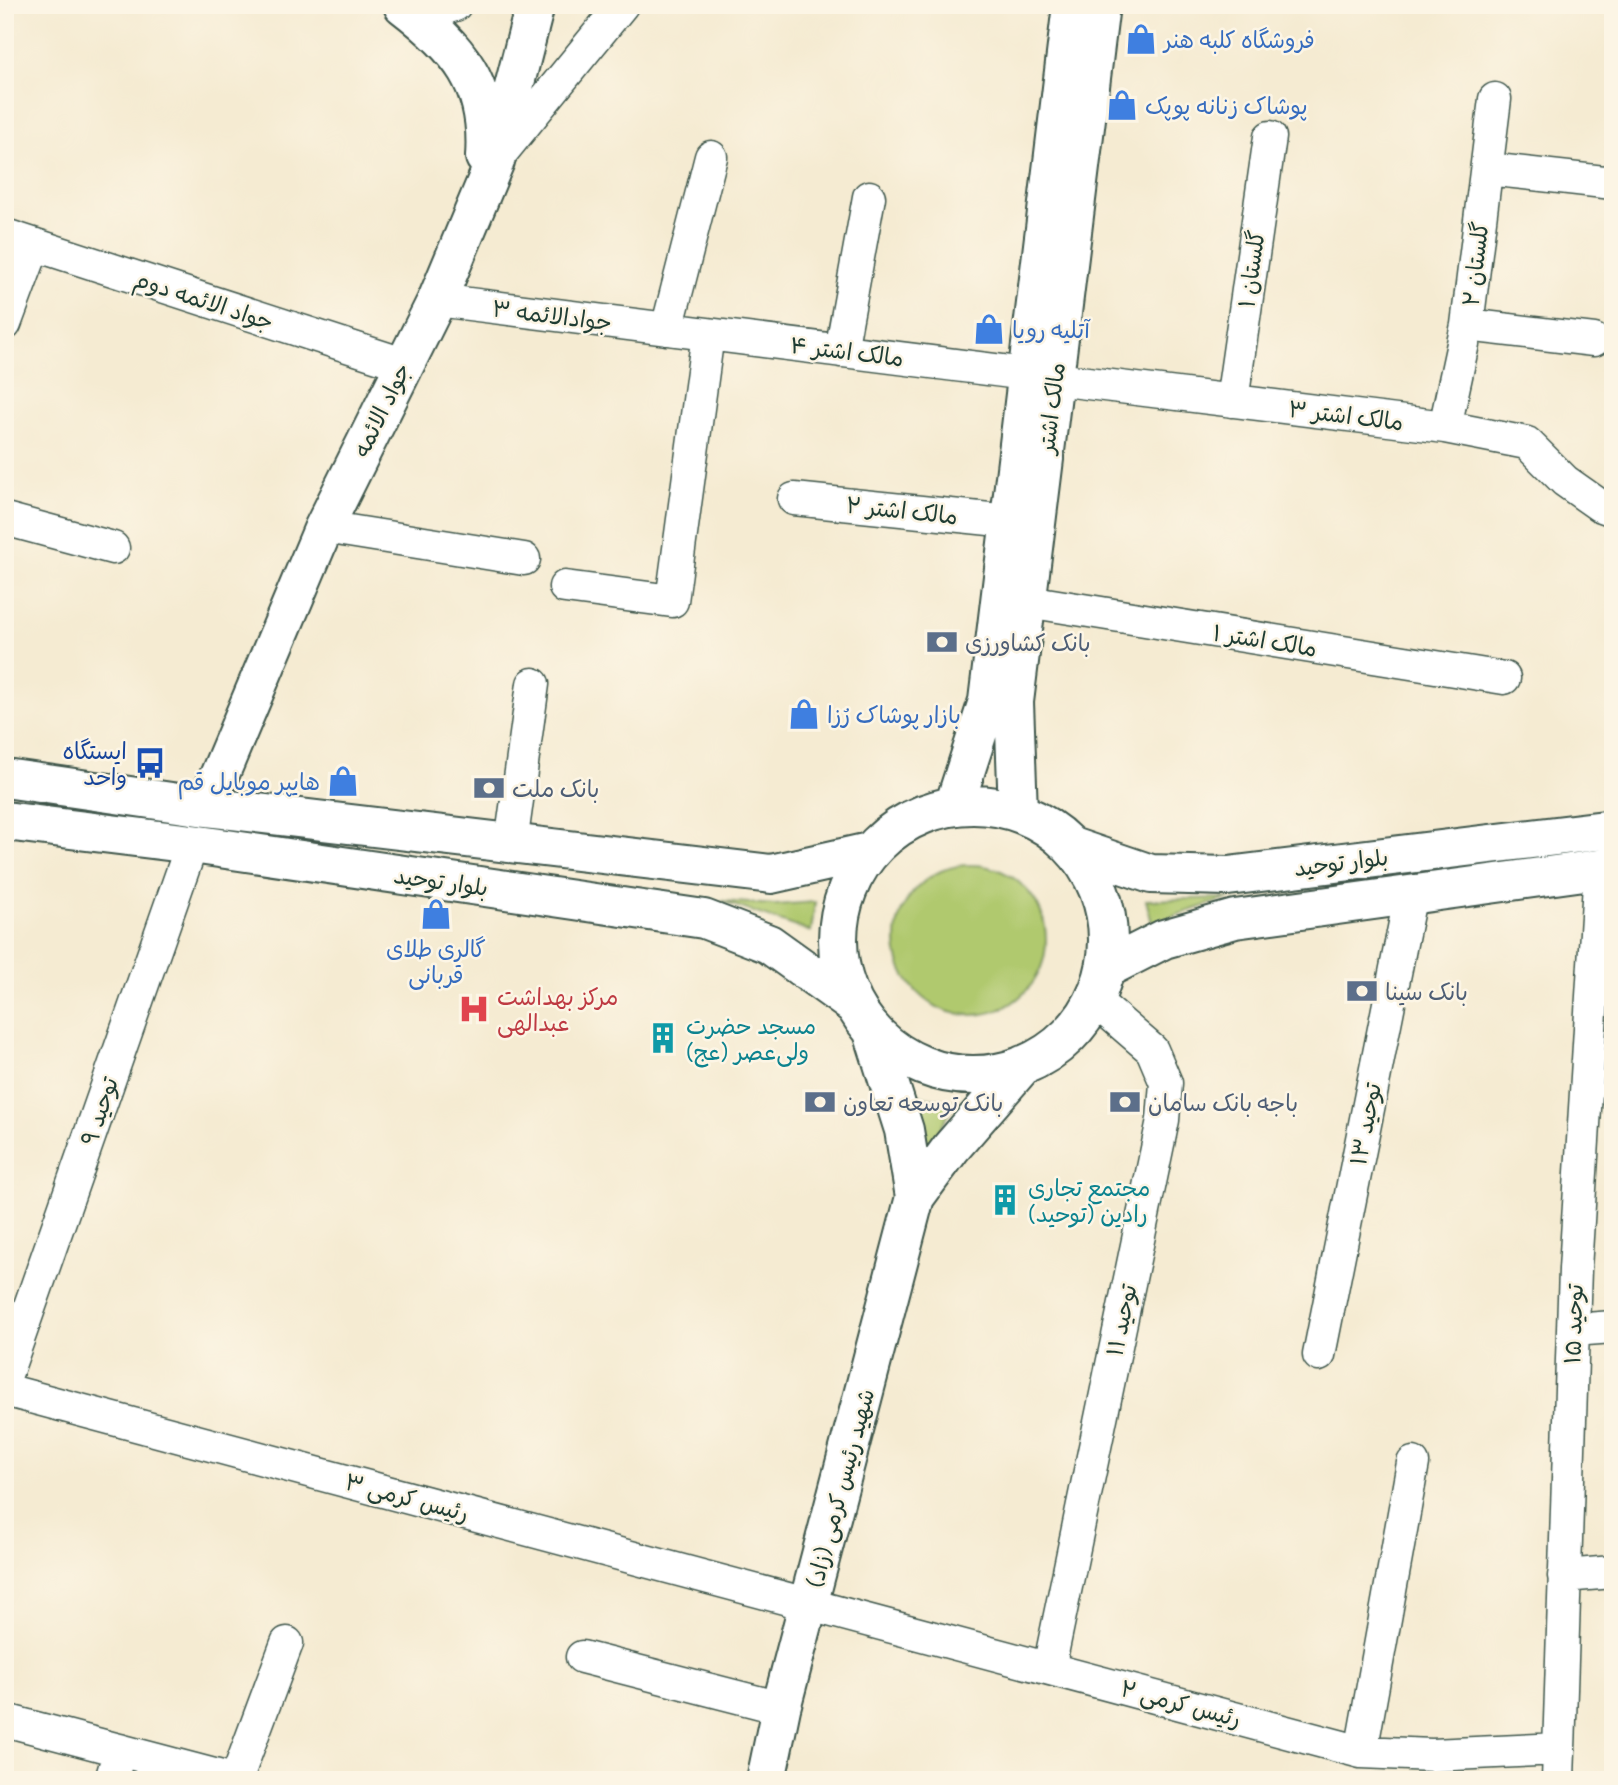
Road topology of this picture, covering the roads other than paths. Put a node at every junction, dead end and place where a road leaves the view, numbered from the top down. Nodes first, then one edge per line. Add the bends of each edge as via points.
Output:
1 (405, 5) edge
2 (455, 5) edge
3 (535, 5) edge
4 (622, 5) edge
5 (1072, 5) edge
6 (1100, 5) edge
7 (1495, 99) dead end
8 (1270, 137) dead end
9 (711, 157) dead end
10 (1487, 169) junction
11 (489, 177) junction
12 (1613, 183) edge
13 (869, 197) dead end
14 (20, 240) edge
15 (437, 300) junction
16 (5, 324) edge
17 (1467, 325) junction
18 (667, 329) junction
19 (708, 334) junction
20 (1594, 340) dead end
21 (841, 351) junction
22 (403, 365) junction
23 (1041, 377) junction
24 (1232, 401) junction
25 (1445, 427) junction
26 (794, 499) dead end
27 (1613, 510) edge
28 (5, 519) edge
29 (1009, 521) junction
30 (324, 527) junction
31 (113, 548) dead end
32 (524, 559) dead end
33 (565, 587) dead end
34 (1027, 601) junction
35 (1504, 678) dead end
36 (533, 684) dead end
37 (5, 778) edge
38 (954, 806) junction
39 (206, 807) junction
40 (1018, 812) junction
41 (5, 821) edge
42 (1613, 829) edge
43 (192, 844) junction
44 (511, 844) junction
45 (1072, 847) junction
46 (869, 852) junction
47 (1606, 868) edge
48 (1411, 894) junction
49 (1100, 984) junction
50 (863, 1019) junction
51 (1023, 1065) junction
52 (915, 1197) junction
53 (1613, 1327) edge
54 (1573, 1331) junction
55 (1320, 1355) dead end
56 (5, 1377) edge
57 (5, 1390) edge
58 (1413, 1464) dead end
59 (1613, 1572) edge
60 (1564, 1576) junction
61 (810, 1603) junction
62 (287, 1643) dead end
63 (582, 1657) dead end
64 (1049, 1668) junction
65 (781, 1708) junction
66 (5, 1720) edge
67 (1559, 1748) junction
68 (120, 1749) junction
69 (1361, 1752) junction
70 (111, 1780) edge
71 (234, 1780) edge
72 (766, 1780) edge
73 (1558, 1780) edge

1 - 2 street via 427,13
1 - 11 main road via 438,32 478,89 486,117
3 - 11 main road, جواد الائمه
4 - 11 street
5 - 23 main road, مالک اشتر
6 - 23 main road, مالک اشتر
7 - 10 street, گلستان ۲
8 - 24 street, گلستان ۱
9 - 18 street
10 - 12 street
10 - 17 street, گلستان ۲
11 - 15 main road, جواد الائمه
13 - 21 street
14 - 16 street
14 - 22 street, جواد الائمه دوم
15 - 18 street, جوادالائمه ۳
15 - 22 main road, جواد الائمه
17 - 20 street
17 - 25 street, گلستان ۲
18 - 19 street, مالک اشتر ۴
19 - 21 street, مالک اشتر ۴
19 - 33 street via 672,601
21 - 23 street, مالک اشتر ۴
22 - 30 main road, جواد الائمه
23 - 24 street, مالک اشتر ۳
23 - 29 main road, مالک اشتر
23 - 34 main road, مالک اشتر
24 - 25 street, مالک اشتر ۳
25 - 27 street, مالک اشتر ۳ via 1527,443 1565,481
26 - 29 street, مالک اشتر ۲
28 - 31 street
29 - 38 main road, مالک اشتر via 988,701
30 - 32 street
30 - 39 main road, جواد الائمه
34 - 35 street, مالک اشتر ۱
34 - 40 main road, مالک اشتر via 1014,702
36 - 44 street
37 - 39 main road, بلوار توحید
38 - 40 main road via 986,805
38 - 46 main road via 922,814 893,830
39 - 44 main road, بلوار توحید
40 - 45 main road via 1048,827
41 - 43 main road, بلوار توحید
42 - 45 main road, بلوار توحید via 1228,876 1151,874
43 - 50 main road, بلوار توحید via 704,919 769,944
43 - 56 street, توحید ۹
44 - 46 main road, بلوار توحید via 771,874
45 - 49 main road via 1104,904 1108,936
46 - 50 main road via 851,880 838,932 841,975
47 - 48 main road, بلوار توحید
47 - 54 street, توحید ۱۵
48 - 49 main road, بلوار توحید via 1235,919 1164,939
48 - 55 street, توحید ۱۳
49 - 51 main road via 1076,1027 1052,1049
49 - 64 street, توحید ۱۱ via 1152,1050 1166,1083 1163,1120
50 - 51 main road, بلوار توحید via 898,1053 927,1068 992,1074
50 - 52 main road via 904,1130
51 - 52 main road
52 - 61 main road, شهید رئیس کرمی (زاد)
53 - 54 street
54 - 60 street, توحید ۱۵
57 - 61 street, رئیس کرمی ۳
58 - 69 street
59 - 60 street
60 - 67 street, توحید ۱۵
61 - 64 street, رئیس کرمی ۲
61 - 65 main road, شهید رئیس کرمی (زاد)
62 - 71 street
63 - 65 street
64 - 69 street, رئیس کرمی ۲
65 - 72 main road, شهید رئیس کرمی (زاد)
66 - 68 street
67 - 69 street, رئیس کرمی ۲ via 1432,1755
67 - 73 street, توحید ۱۵
68 - 70 street
68 - 71 street

